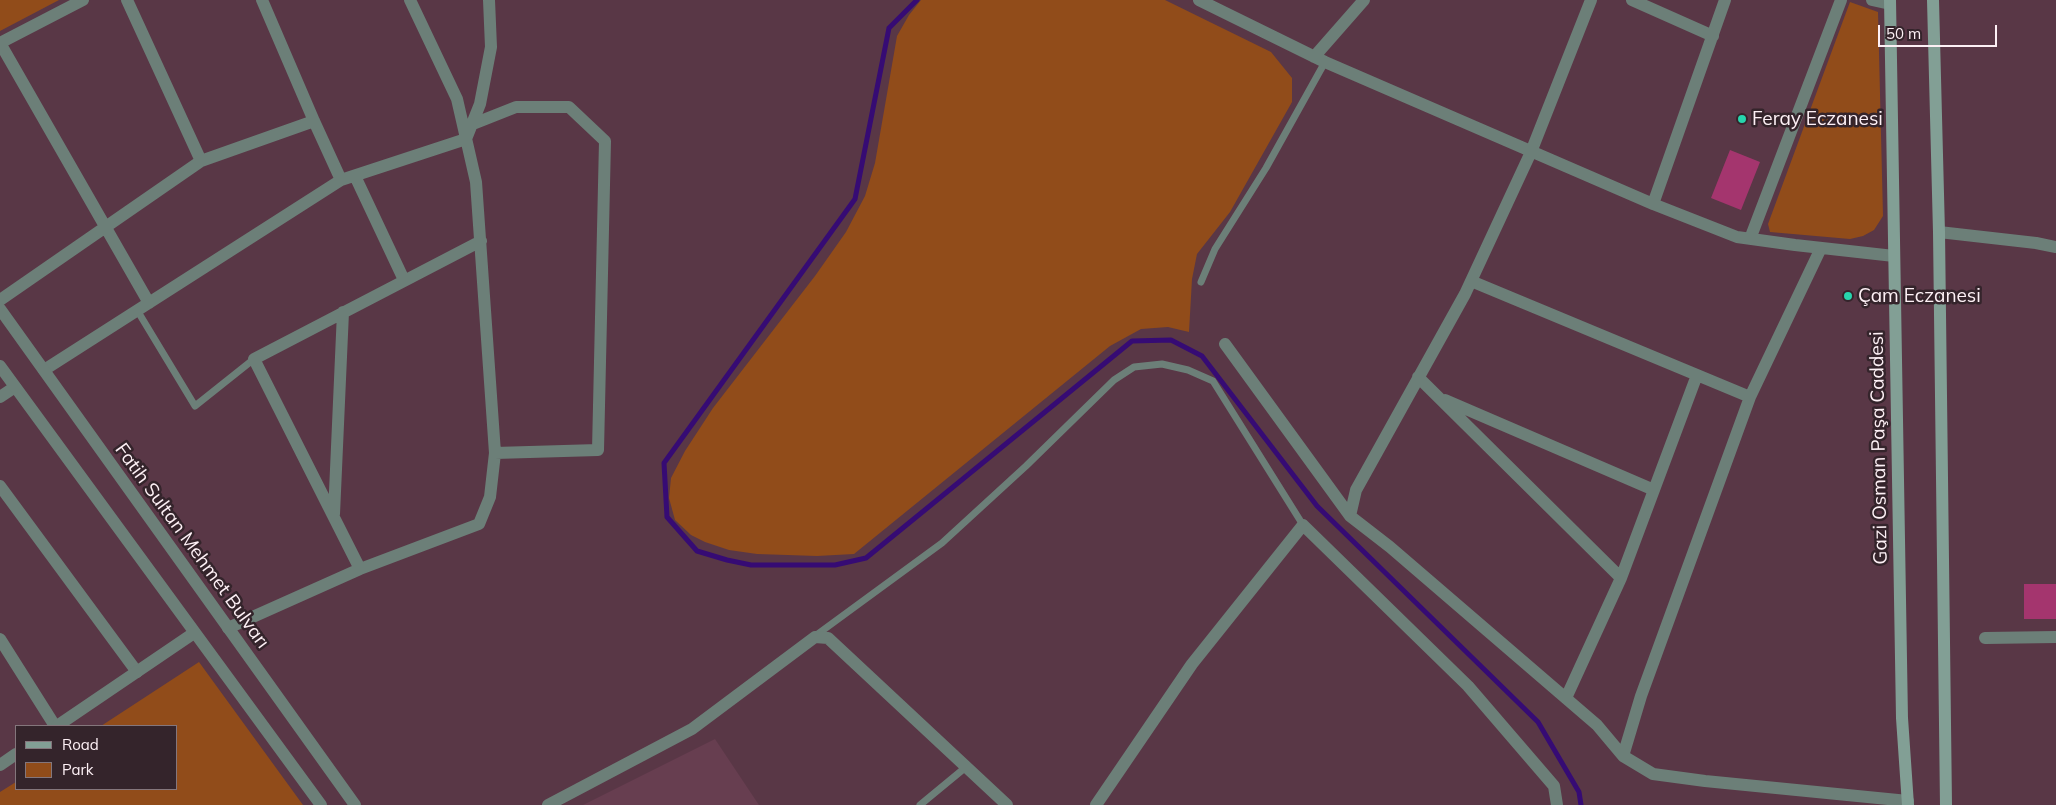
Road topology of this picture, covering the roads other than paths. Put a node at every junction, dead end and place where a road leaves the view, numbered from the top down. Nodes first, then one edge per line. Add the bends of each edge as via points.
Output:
1 (83, 0) edge
2 (127, 0) edge
3 (262, 0) edge
4 (410, 0) edge
5 (489, 0) edge
6 (1199, 0) edge
7 (1364, 0) edge
8 (1591, 0) edge
9 (1632, 0) edge
10 (1725, 0) edge
11 (1841, 0) edge
12 (1872, 0) edge
13 (1934, 0) edge
14 (1890, 2) edge
15 (1712, 36) junction
16 (0, 43) edge
17 (1320, 59) junction
18 (314, 121) junction
19 (467, 131) junction
20 (1531, 152) junction
21 (201, 161) junction
22 (355, 176) junction
23 (341, 180) junction
24 (1653, 204) junction
25 (106, 227) junction
26 (1939, 232) junction
27 (1750, 239) junction
28 (481, 241) junction
29 (2056, 247) edge
30 (1821, 248) junction
31 (1894, 256) junction
32 (404, 280) junction
33 (1471, 280) junction
34 (1201, 282) dead end
35 (0, 300) edge
36 (148, 303) junction
37 (0, 309) edge
38 (137, 310) junction
39 (343, 312) junction
40 (1225, 344) dead end
41 (254, 359) junction
42 (0, 366) edge
43 (44, 370) junction
44 (1698, 375) junction
45 (1418, 377) junction
46 (15, 387) junction
47 (0, 397) edge
48 (1439, 397) junction
49 (1750, 397) junction
50 (495, 453) junction
51 (0, 486) edge
52 (1654, 490) junction
53 (334, 516) junction
54 (1350, 516) junction
55 (1303, 525) junction
56 (360, 569) junction
57 (1621, 578) junction
58 (228, 628) junction
59 (194, 633) junction
60 (815, 637) junction
61 (2056, 637) edge
62 (0, 638) edge
63 (1985, 638) dead end
64 (137, 672) junction
65 (1566, 698) junction
66 (55, 725) edge
67 (58, 725) edge
68 (15, 755) edge
69 (1623, 756) junction
70 (0, 765) edge
71 (966, 766) junction
72 (1908, 803) edge
73 (320, 805) edge
74 (355, 805) edge
75 (548, 805) edge
76 (920, 805) edge
77 (1007, 805) edge
78 (1096, 805) edge
79 (1556, 805) edge
80 (1946, 805) edge

1 - 16 street
2 - 21 street
3 - 18 street
4 - 19 street via 457,99
5 - 19 street via 491,47 480,104
6 - 17 street
7 - 17 street
8 - 20 street
9 - 15 street
10 - 15 street
11 - 27 street
12 - 14 street
13 - 26 main road
14 - 31 main road, Gazi Osman Paşa Caddesi
15 - 24 street
16 - 25 street
17 - 20 street
17 - 34 lane via 1266,168 1215,249
18 - 21 street
18 - 23 street
19 - 22 street
19 - 28 street
19 - 50 street via 516,107 569,107 606,141 598,450
20 - 24 street
20 - 33 street
21 - 25 street
22 - 23 street
22 - 32 street
23 - 36 street
24 - 27 street
25 - 35 street
25 - 36 street
26 - 29 street
26 - 80 main road
27 - 30 street
28 - 32 street
28 - 50 street
30 - 31 street
30 - 49 street
31 - 72 main road, Gazi Osman Paşa Caddesi via 1902,718
32 - 39 street
33 - 44 street
33 - 45 street
36 - 38 street
37 - 43 street, Fatih Sultan Mehmet Bulvarı
38 - 41 lane via 194,406
38 - 43 street
39 - 41 street
39 - 53 street
40 - 54 street
41 - 53 street
42 - 46 street
43 - 58 street, Fatih Sultan Mehmet Bulvarı
44 - 49 street
44 - 52 street
45 - 48 street
45 - 54 street via 1356,490
46 - 47 street
46 - 59 street
48 - 52 street
48 - 57 street
49 - 69 street via 1641,696
50 - 56 street via 490,497 479,524
51 - 64 street
52 - 57 street
53 - 56 street
54 - 65 street
55 - 60 lane via 1213,381 1188,370 1162,364 1134,367 1114,380 942,544
55 - 78 street via 1192,664
55 - 79 street via 1468,686 1554,786
56 - 58 street
57 - 65 street
58 - 74 street, Fatih Sultan Mehmet Bulvarı
59 - 64 street
59 - 73 street
60 - 71 street via 828,638
60 - 75 street via 692,729
61 - 63 street
62 - 66 street
64 - 67 street
65 - 69 street via 1597,725
68 - 70 street
69 - 72 street via 1653,774
71 - 76 lane
71 - 77 street

